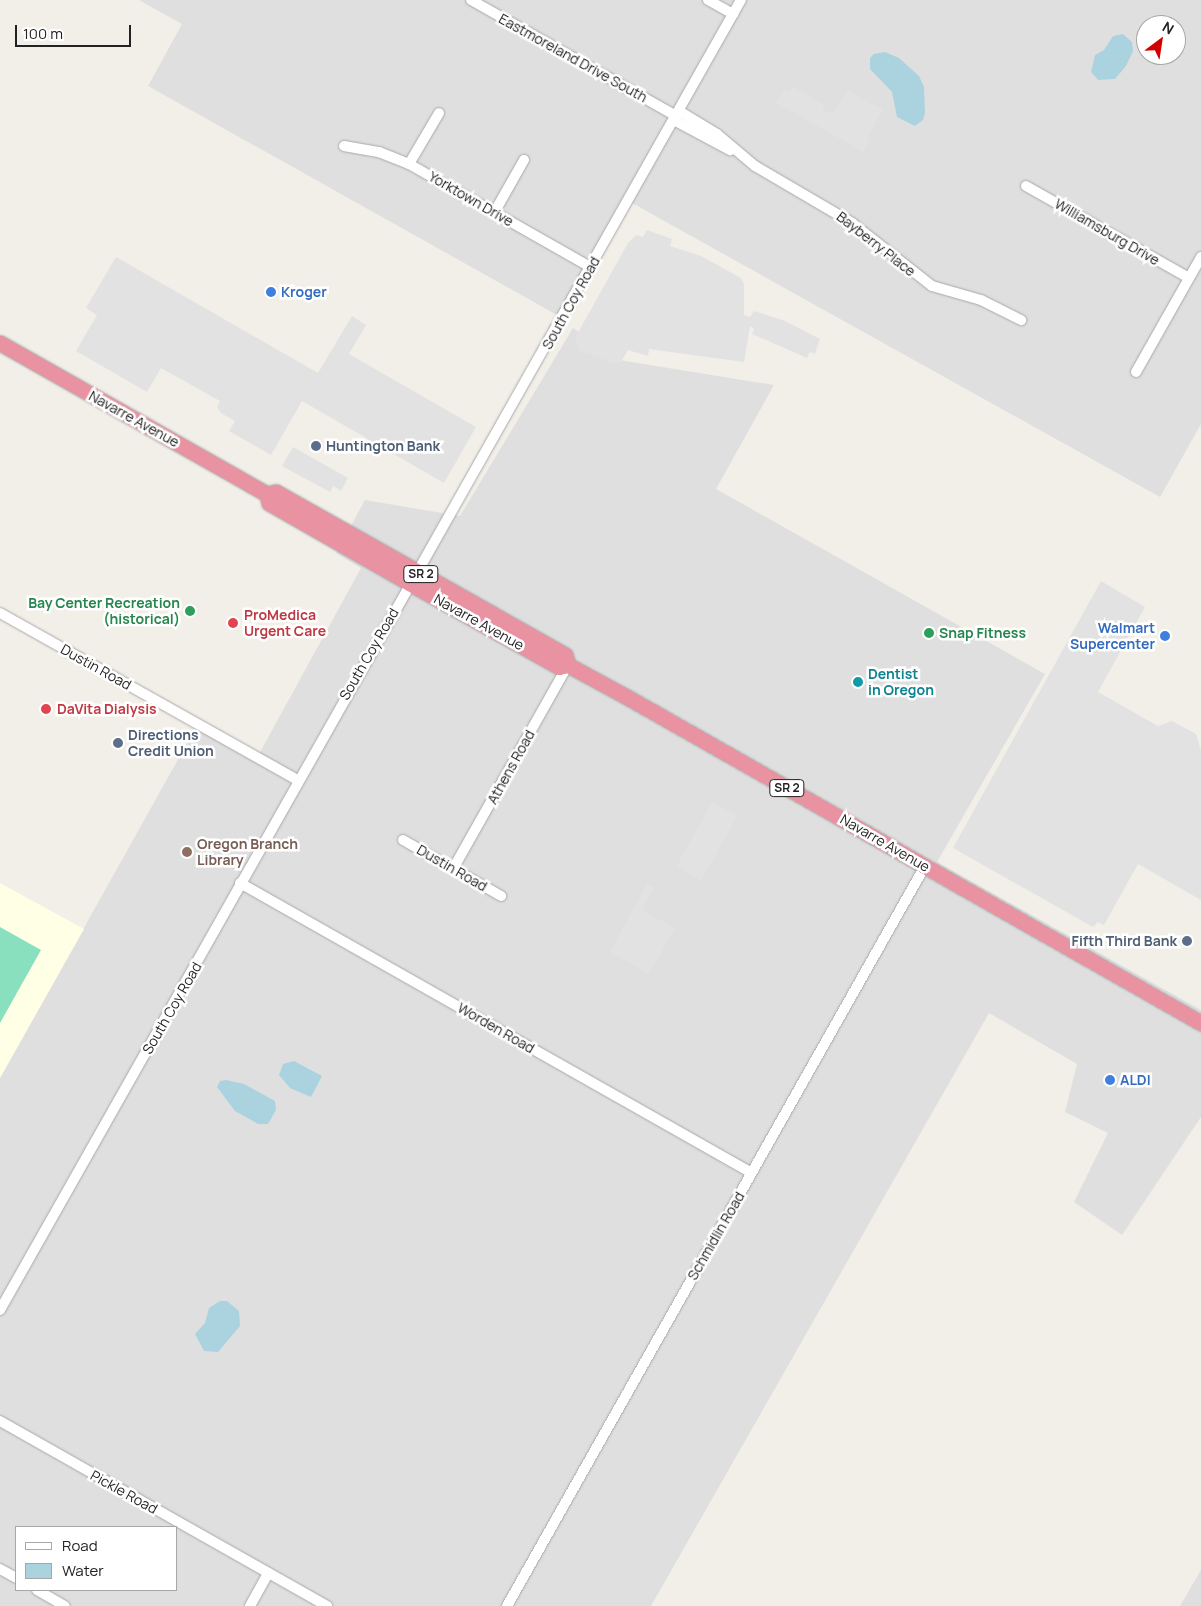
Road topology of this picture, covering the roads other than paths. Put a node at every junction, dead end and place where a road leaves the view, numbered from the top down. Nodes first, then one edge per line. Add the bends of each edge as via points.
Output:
1 (471, 0) edge
2 (708, 0) edge
3 (741, 0) edge
4 (733, 14) junction
5 (439, 113) dead end
6 (676, 116) junction
7 (344, 146) dead end
8 (524, 160) dead end
9 (409, 164) junction
10 (1026, 186) dead end
11 (494, 213) junction
12 (1201, 256) edge
13 (592, 268) junction
14 (1189, 278) junction
15 (1021, 320) dead end
16 (0, 343) edge
17 (1136, 372) dead end
18 (412, 577) junction
19 (0, 613) edge
20 (519, 644) junction
21 (555, 649) junction
22 (568, 665) junction
23 (297, 780) junction
24 (403, 840) dead end
25 (925, 866) junction
26 (453, 869) junction
27 (240, 883) junction
28 (501, 896) dead end
29 (1201, 1023) edge
30 (752, 1173) junction
31 (0, 1310) edge
32 (0, 1421) edge
33 (0, 1569) edge
34 (268, 1573) junction
35 (15, 1577) edge
36 (39, 1591) edge
37 (65, 1606) edge
38 (250, 1606) edge
39 (327, 1606) edge
40 (507, 1606) edge

1 - 6 street, Eastmoreland Drive South
2 - 4 street
3 - 4 street, South Coy Road
4 - 6 street, South Coy Road
5 - 9 street
6 - 13 street, South Coy Road
6 - 15 street, Bayberry Place via 717,134 737,153 852,223 932,286 981,300
7 - 9 street, Yorktown Drive via 379,152
8 - 11 street
9 - 11 street, Yorktown Drive
10 - 14 street, Williamsburg Drive
11 - 13 street, Yorktown Drive
12 - 14 street
13 - 18 street, South Coy Road
14 - 17 street
16 - 18 highway, Navarre Avenue / SR 2 via 267,494 276,492
18 - 20 highway, Navarre Avenue / SR 2
18 - 21 highway, Navarre Avenue / SR 2
18 - 23 street, South Coy Road
19 - 23 street, Dustin Road
20 - 21 highway via 548,654
20 - 22 highway, Navarre Avenue / SR 2 via 559,667
21 - 22 highway, Navarre Avenue / SR 2 via 565,655
22 - 25 highway, Navarre Avenue / SR 2
22 - 26 street, Athens Road
23 - 27 street, South Coy Road
24 - 26 street, Dustin Road
25 - 29 highway, Navarre Avenue / SR 2
25 - 30 street, Schmidlin Road
26 - 28 street, Dustin Road
27 - 30 street, Worden Road
27 - 31 street, South Coy Road
30 - 40 street, Schmidlin Road
32 - 34 street, Pickle Road
33 - 35 street
34 - 38 street
34 - 39 street, Pickle Road
36 - 37 street

